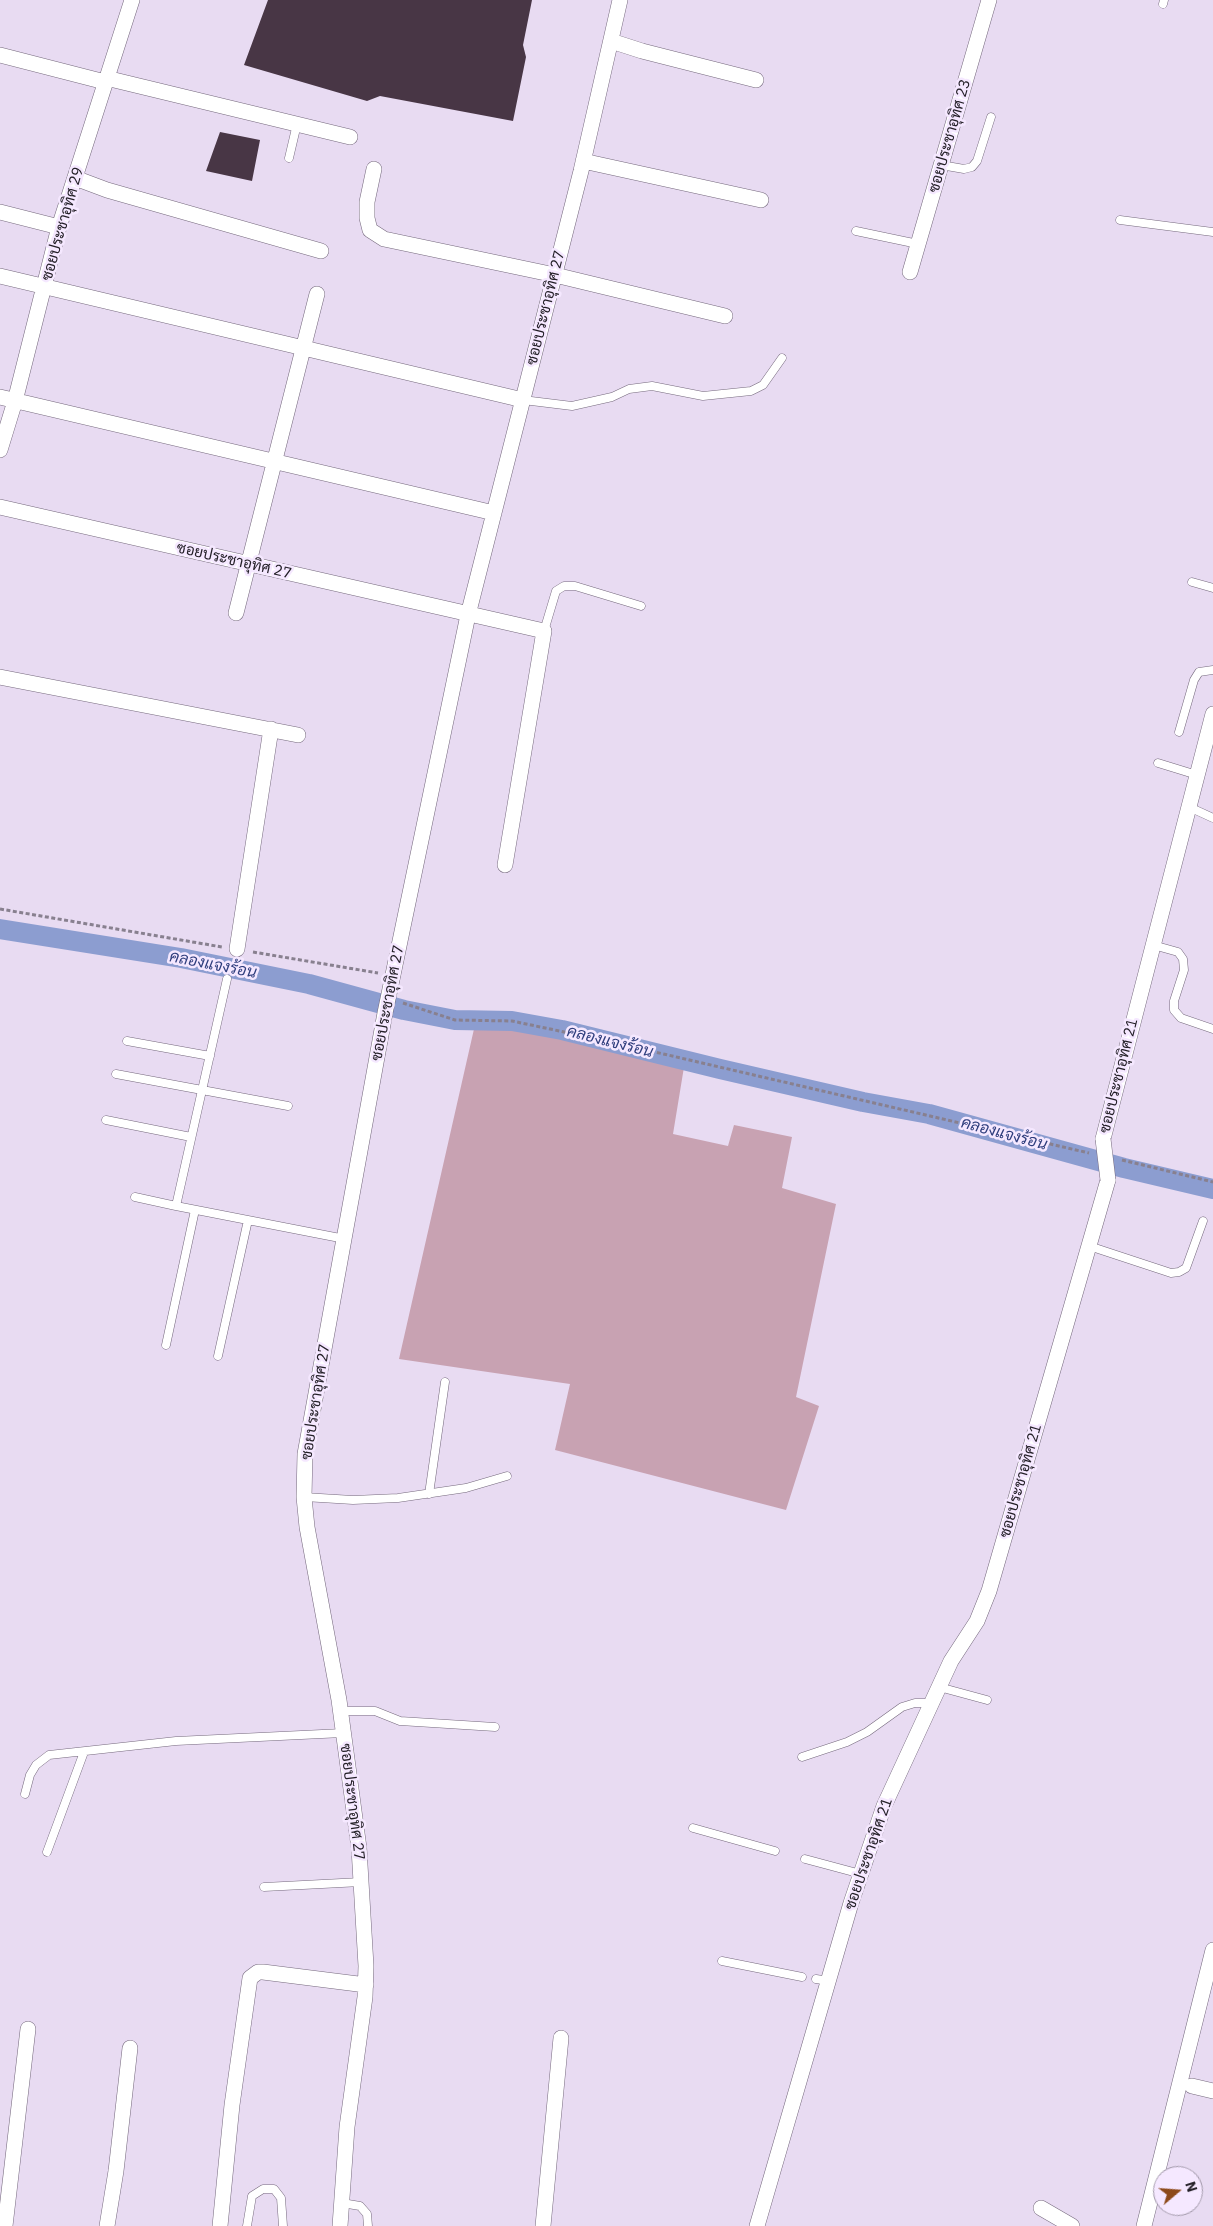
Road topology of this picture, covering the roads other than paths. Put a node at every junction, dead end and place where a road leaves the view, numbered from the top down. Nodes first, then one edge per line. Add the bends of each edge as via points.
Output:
1 (132, 0) edge
2 (620, 0) edge
3 (989, 0) edge
4 (611, 41) junction
5 (0, 54) edge
6 (105, 80) junction
7 (756, 80) dead end
8 (992, 117) dead end
9 (297, 124) junction
10 (350, 137) dead end
11 (289, 158) dead end
12 (584, 161) junction
13 (941, 165) junction
14 (374, 169) dead end
15 (75, 178) junction
16 (761, 200) dead end
17 (0, 212) edge
18 (1120, 220) dead end
19 (60, 227) junction
20 (856, 231) dead end
21 (1213, 232) edge
22 (918, 244) junction
23 (321, 251) dead end
24 (910, 272) dead end
25 (554, 275) junction
26 (0, 276) edge
27 (45, 287) junction
28 (317, 294) dead end
29 (725, 316) dead end
30 (303, 348) junction
31 (782, 358) dead end
32 (7, 399) edge
33 (523, 400) junction
34 (0, 450) edge
35 (274, 461) junction
36 (0, 507) edge
37 (494, 513) junction
38 (248, 565) junction
39 (1192, 582) dead end
40 (1213, 588) edge
41 (641, 606) dead end
42 (236, 613) dead end
43 (468, 615) junction
44 (544, 631) junction
45 (1213, 670) edge
46 (0, 677) edge
47 (1213, 714) edge
48 (270, 729) junction
49 (1178, 732) dead end
50 (298, 735) dead end
51 (1158, 763) dead end
52 (1197, 775) junction
53 (1189, 807) junction
54 (1213, 818) edge
55 (505, 865) dead end
56 (1153, 945) junction
57 (237, 949) road end
58 (228, 979) dead end
59 (1213, 1029) edge
60 (127, 1041) dead end
61 (210, 1056) junction
62 (116, 1074) dead end
63 (202, 1089) junction
64 (288, 1106) dead end
65 (106, 1120) dead end
66 (191, 1137) junction
67 (135, 1197) dead end
68 (176, 1206) junction
69 (195, 1210) junction
70 (248, 1220) junction
71 (1203, 1221) dead end
72 (345, 1238) junction
73 (1089, 1246) junction
74 (166, 1345) dead end
75 (218, 1356) dead end
76 (445, 1382) dead end
77 (507, 1476) dead end
78 (429, 1494) junction
79 (304, 1497) junction
80 (939, 1687) junction
81 (987, 1700) dead end
82 (931, 1703) junction
83 (340, 1711) junction
84 (495, 1727) dead end
85 (343, 1733) junction
86 (84, 1752) junction
87 (802, 1756) dead end
88 (26, 1794) dead end
89 (694, 1828) dead end
90 (775, 1851) dead end
91 (47, 1852) dead end
92 (805, 1859) dead end
93 (861, 1874) junction
94 (361, 1882) junction
95 (264, 1887) dead end
96 (1213, 1950) edge
97 (722, 1961) dead end
98 (802, 1977) dead end
99 (366, 1985) junction
100 (28, 2029) dead end
101 (561, 2038) dead end
102 (130, 2048) dead end
103 (1192, 2086) dead end
104 (1213, 2091) edge
105 (342, 2203) junction
106 (1041, 2208) dead end
107 (5, 2226) edge
108 (107, 2226) edge
109 (220, 2226) edge
110 (248, 2226) edge
111 (283, 2226) edge
112 (340, 2226) edge
113 (368, 2226) edge
114 (543, 2226) edge
115 (756, 2226) edge
116 (1072, 2226) edge
117 (1144, 2226) edge

1 - 6 street, ซอยประชาอุทิศ 29
2 - 4 street, ซอยประชาอุทิศ 27
3 - 13 street, ซอยประชาอุทิศ 23
4 - 7 street
4 - 12 street, ซอยประชาอุทิศ 27
5 - 6 street
6 - 9 street
6 - 15 street, ซอยประชาอุทิศ 29
8 - 13 lane via 972,167 964,169
9 - 10 street
9 - 11 lane
12 - 16 street
12 - 25 street, ซอยประชาอุทิศ 27
13 - 22 street, ซอยประชาอุทิศ 23
14 - 25 street via 367,218 370,230 384,239
15 - 19 street, ซอยประชาอุทิศ 29
15 - 23 street
17 - 19 street
18 - 21 lane
19 - 27 street, ซอยประชาอุทิศ 29
20 - 22 lane
22 - 24 street, ซอยประชาอุทิศ 23
25 - 29 street
25 - 33 street, ซอยประชาอุทิศ 27
26 - 27 street
27 - 30 street
27 - 32 street, ซอยประชาอุทิศ 29
28 - 30 street
30 - 33 street
30 - 35 street
31 - 33 lane via 764,384 751,391 703,396 652,386 629,389 612,397 572,406
32 - 34 street, ซอยประชาอุทิศ 29
32 - 35 street
33 - 37 street, ซอยประชาอุทิศ 27
35 - 37 street
35 - 38 street
36 - 38 street, ซอยประชาอุทิศ 27
37 - 43 street, ซอยประชาอุทิศ 27
38 - 42 street
38 - 43 street, ซอยประชาอุทิศ 27
39 - 40 lane
41 - 44 lane via 575,586 564,586 556,591
43 - 44 street
43 - 72 street, ซอยประชาอุทิศ 27 via 387,1006
44 - 55 street
45 - 49 lane via 1199,672 1194,680
46 - 48 street
47 - 52 street, ซอยประชาอุทิศ 21
48 - 50 street
48 - 57 street
51 - 52 lane
52 - 53 street, ซอยประชาอุทิศ 21
53 - 54 lane
53 - 56 street, ซอยประชาอุทิศ 21
56 - 59 lane via 1178,952 1184,959 1174,1010 1181,1018
56 - 73 street, ซอยประชาอุทิศ 21, bridge via 1103,1139 1108,1180
58 - 61 lane
60 - 61 lane
61 - 63 lane
62 - 63 lane
63 - 64 lane
63 - 66 lane
65 - 66 lane
66 - 68 lane
67 - 68 lane
68 - 69 lane
69 - 70 lane
69 - 74 lane
70 - 72 lane
70 - 75 lane
71 - 73 lane via 1186,1268 1179,1272 1171,1273
72 - 79 street, ซอยประชาอุทิศ 27 via 305,1454
73 - 80 street, ซอยประชาอุทิศ 21 via 988,1591 977,1621 951,1661
76 - 78 lane
77 - 78 lane
78 - 79 lane via 353,1500
79 - 83 street, ซอยประชาอุทิศ 27
80 - 81 lane
80 - 82 street, ซอยประชาอุทิศ 21
82 - 87 lane via 902,1707 847,1742
82 - 93 street, ซอยประชาอุทิศ 21 via 884,1806
83 - 84 lane via 375,1711 400,1722
83 - 85 street, ซอยประชาอุทิศ 27
85 - 86 lane via 176,1742
85 - 94 street, ซอยประชาอุทิศ 27
86 - 88 lane via 49,1755 42,1760 30,1775
86 - 91 lane
89 - 90 lane
92 - 93 lane
93 - 115 street, ซอยประชาอุทิศ 21 via 822,1980
94 - 95 lane
94 - 99 street, ซอยประชาอุทิศ 27
96 - 117 street
97 - 98 lane
99 - 105 street, ซอยประชาอุทิศ 27 via 347,2127
99 - 109 street via 263,1972 250,1978 232,2105
100 - 107 street
101 - 114 street
102 - 108 street
103 - 104 street
105 - 112 street, ซอยประชาอุทิศ 27
105 - 113 lane via 360,2206 367,2214
106 - 116 street
110 - 111 lane via 252,2196 263,2189 274,2189 281,2198

